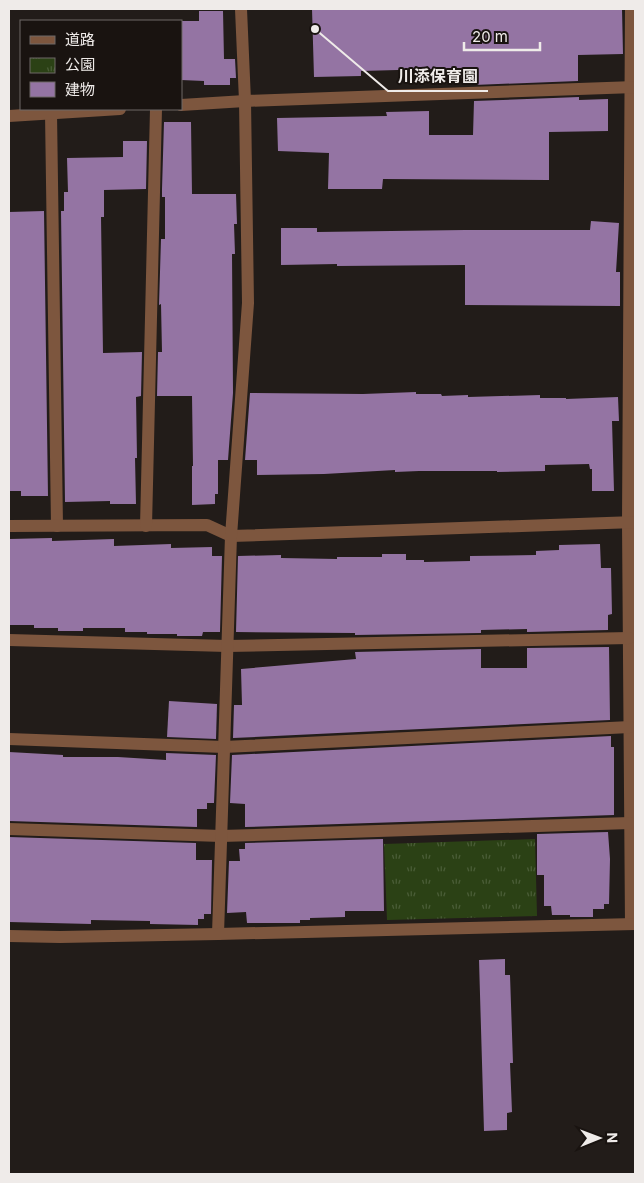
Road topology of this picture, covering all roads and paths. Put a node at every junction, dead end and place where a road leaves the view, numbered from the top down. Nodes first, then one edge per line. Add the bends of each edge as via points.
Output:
1 (241, 9) edge
2 (631, 9) edge
3 (632, 87) edge
4 (245, 101) junction
5 (182, 105) edge
6 (103, 110) edge
7 (156, 110) edge
8 (51, 113) junction
9 (9, 116) edge
10 (632, 522) edge
11 (9, 526) edge
12 (57, 526) junction
13 (146, 526) junction
14 (231, 536) junction
15 (629, 638) junction
16 (9, 640) edge
17 (228, 646) junction
18 (630, 727) junction
19 (9, 739) edge
20 (224, 746) junction
21 (630, 823) junction
22 (9, 829) edge
23 (221, 836) junction
24 (633, 924) edge
25 (218, 934) junction
26 (9, 936) edge

1 - 4 street
2 - 3 street
3 - 4 street
3 - 10 street
4 - 5 street
4 - 14 street via 248,303
6 - 8 street
7 - 13 street
8 - 9 street
8 - 12 street
10 - 14 street
10 - 15 street
11 - 12 street
12 - 13 street
13 - 14 street via 207,526
14 - 17 street
15 - 17 street
15 - 18 street
16 - 17 street
17 - 20 street
18 - 20 street
18 - 21 street
19 - 20 street
20 - 23 street
21 - 23 street
21 - 24 street
22 - 23 street
23 - 25 street
24 - 25 street
25 - 26 street

